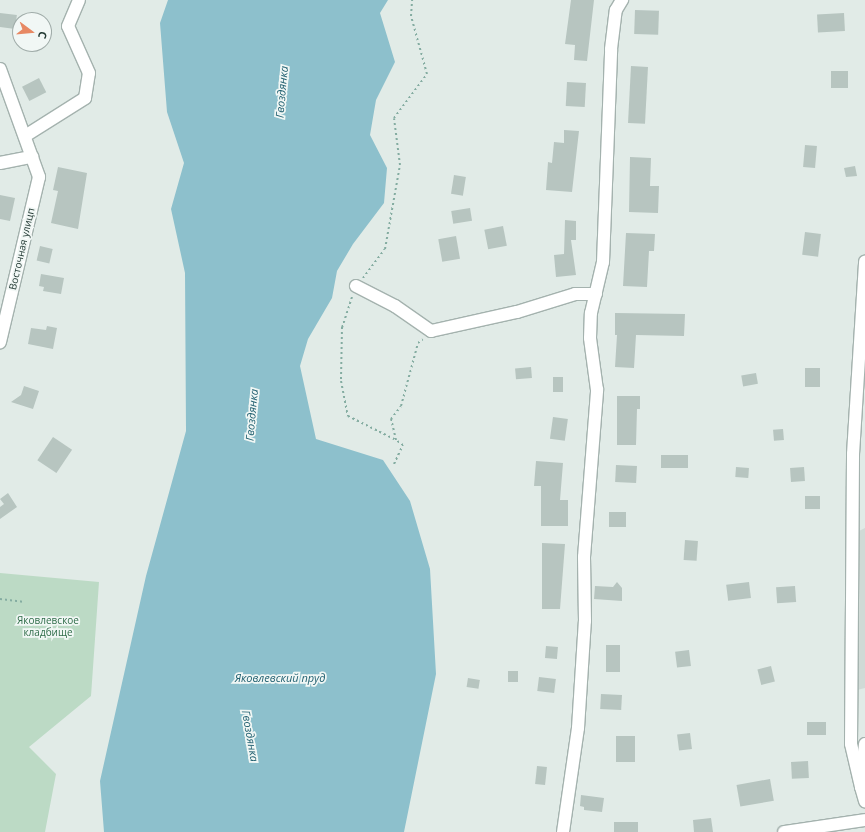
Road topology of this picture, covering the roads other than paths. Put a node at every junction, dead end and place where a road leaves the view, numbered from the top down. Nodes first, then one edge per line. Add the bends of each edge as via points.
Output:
1 (79, 0) edge
2 (622, 0) edge
3 (0, 69) edge
4 (25, 136) junction
5 (32, 157) junction
6 (0, 163) edge
7 (865, 261) edge
8 (356, 286) road end
9 (596, 294) junction
10 (0, 342) edge
11 (865, 744) edge
12 (861, 787) junction
13 (865, 801) edge
14 (865, 820) edge
15 (563, 832) edge
16 (784, 832) edge

1 - 4 street via 68,26 89,73 85,98
2 - 9 street via 616,10 612,48 603,262
3 - 4 street, Восточная улицп
4 - 5 street, Восточная улицп
5 - 6 street
5 - 10 street, Восточная улицп via 39,177
7 - 12 street via 853,454 851,744
8 - 9 street via 395,306 431,331 517,312 575,294
9 - 15 street via 590,338 596,408 584,557 585,621 578,728
11 - 12 street
12 - 13 street
14 - 16 street

